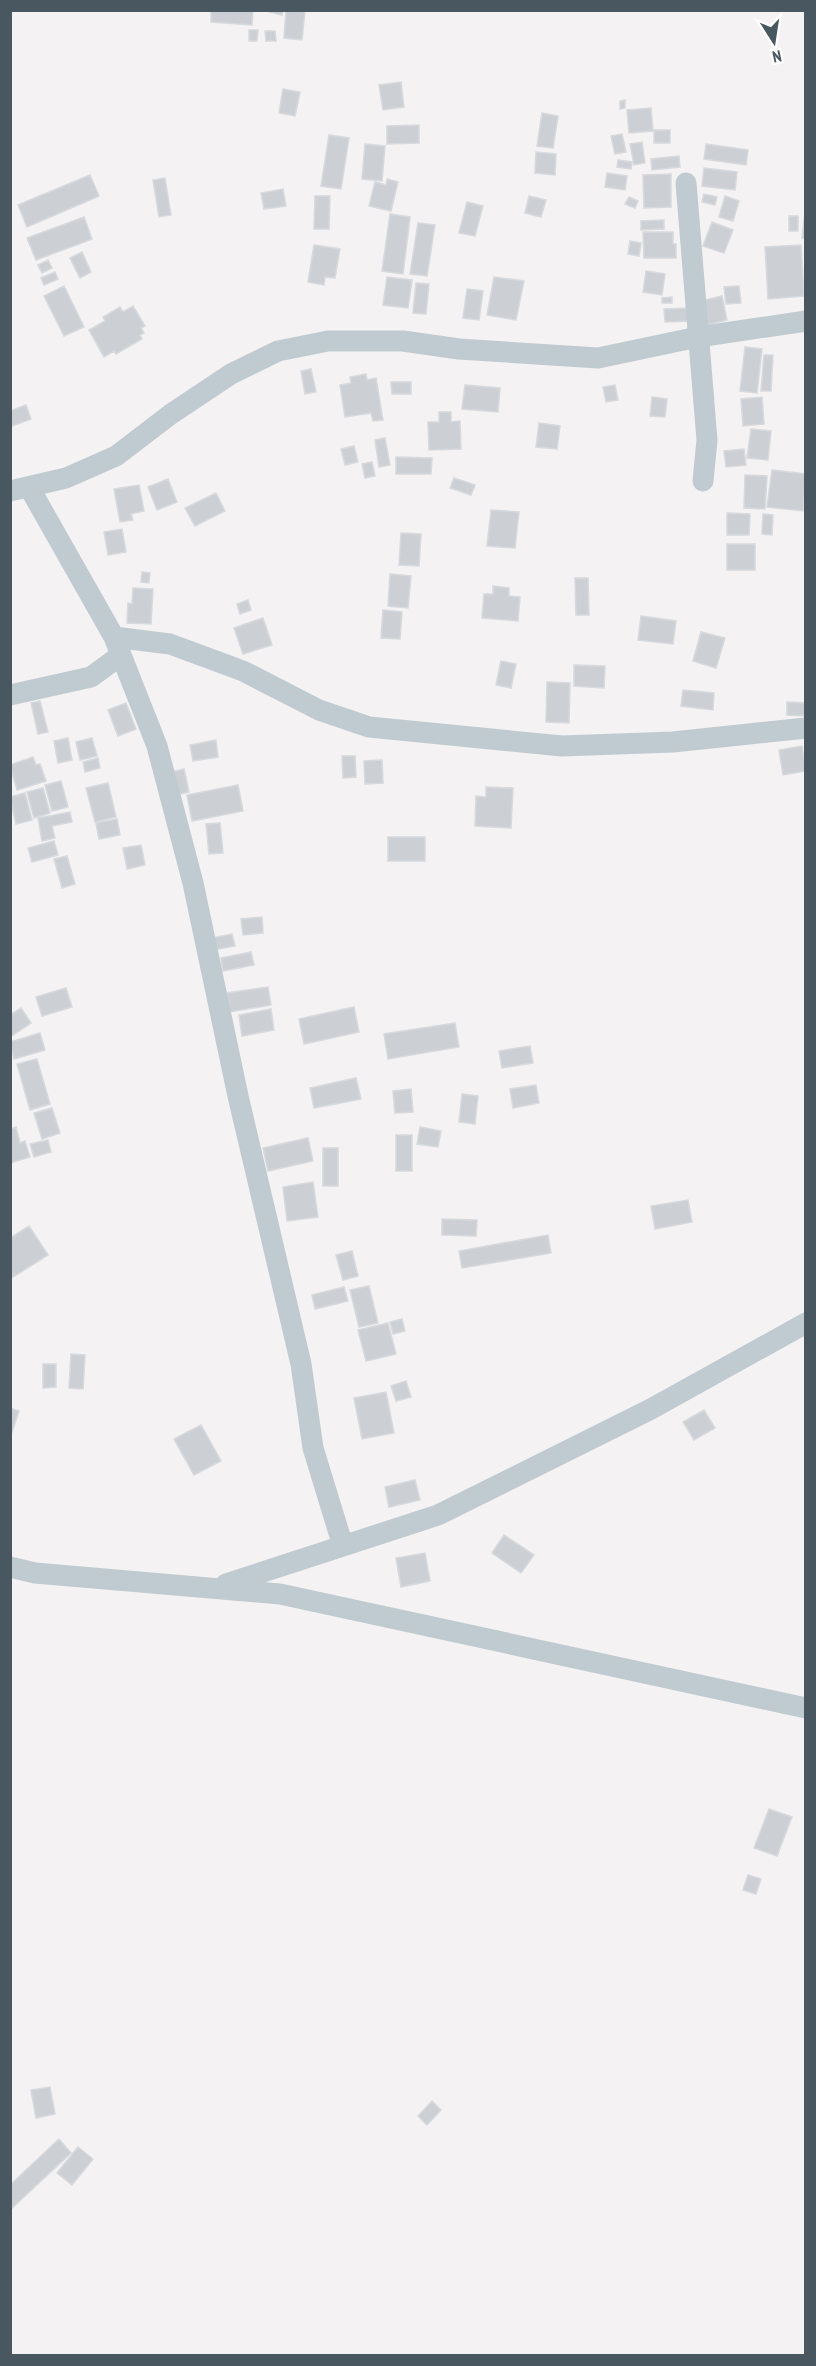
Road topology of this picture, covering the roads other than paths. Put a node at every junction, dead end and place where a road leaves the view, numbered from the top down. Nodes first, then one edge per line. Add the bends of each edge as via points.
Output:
1 (686, 183) dead end
2 (806, 321) edge
3 (698, 338) junction
4 (703, 481) dead end
5 (20, 489) edge
6 (117, 646) junction
7 (10, 695) edge
8 (806, 728) edge
9 (806, 1323) edge
10 (343, 1546) junction
11 (10, 1567) edge
12 (218, 1587) junction
13 (806, 1708) edge

1 - 3 street
2 - 3 street
3 - 4 street via 707,440
3 - 5 street via 598,358 459,350 404,340 328,341 278,351 231,374 116,456 66,478
5 - 6 street
6 - 7 street via 91,677
6 - 8 street via 170,644 243,671 320,711 369,727 562,746 673,742
6 - 10 street via 157,746 193,883 301,1364 314,1448
9 - 10 street via 651,1409 438,1515
10 - 12 street
11 - 12 street via 35,1573
12 - 13 street via 280,1593

